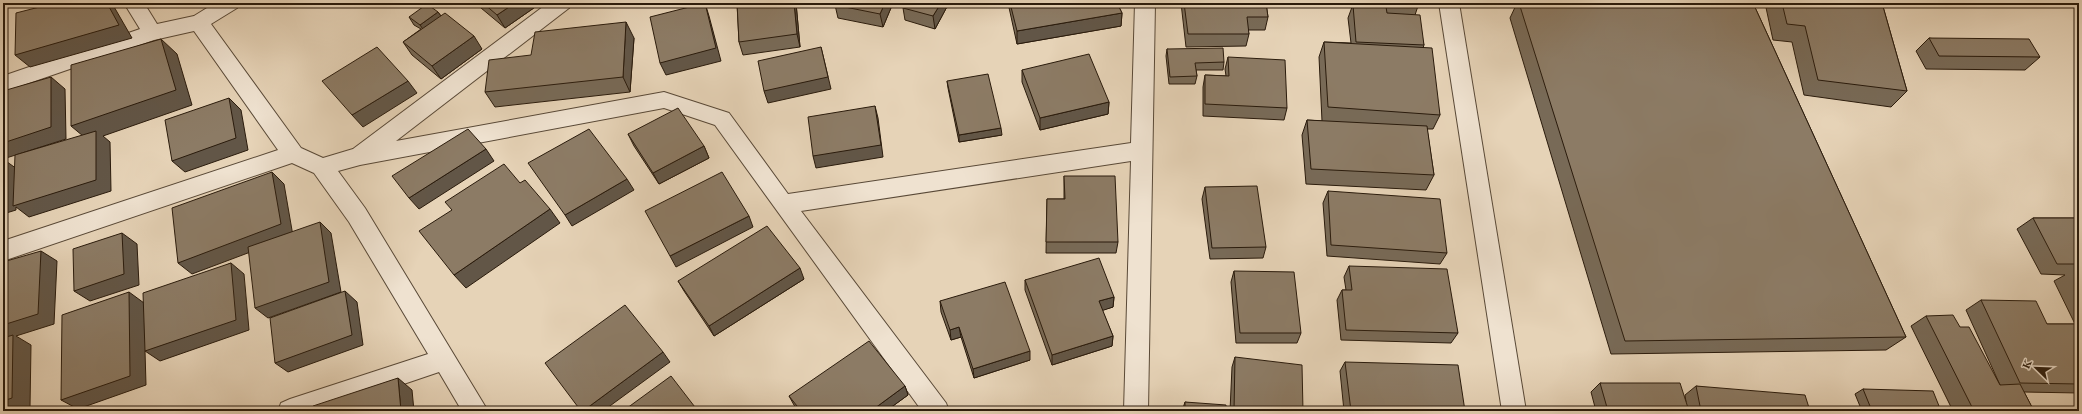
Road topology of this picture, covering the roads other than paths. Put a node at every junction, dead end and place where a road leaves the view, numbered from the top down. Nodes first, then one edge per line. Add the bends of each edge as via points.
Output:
1 (134, 3) edge
2 (230, 3) edge
3 (562, 3) edge
4 (1145, 3) edge
5 (1449, 3) edge
6 (199, 22) junction
7 (152, 33) junction
8 (3, 84) edge
9 (1143, 150) junction
10 (293, 154) junction
11 (360, 156) junction
12 (322, 167) junction
13 (783, 204) junction
14 (3, 251) edge
15 (443, 360) junction
16 (290, 411) edge
17 (476, 411) edge
18 (937, 411) edge
19 (1136, 411) edge
20 (1514, 411) edge

1 - 7 street
2 - 6 street
3 - 11 street
4 - 9 street
5 - 20 street
6 - 7 street
6 - 10 street
7 - 8 street
9 - 13 street
9 - 19 street
10 - 12 street
10 - 14 street
11 - 12 street
11 - 13 street via 664,100 722,119
12 - 15 street via 356,215
13 - 18 street
15 - 16 street
15 - 17 street

